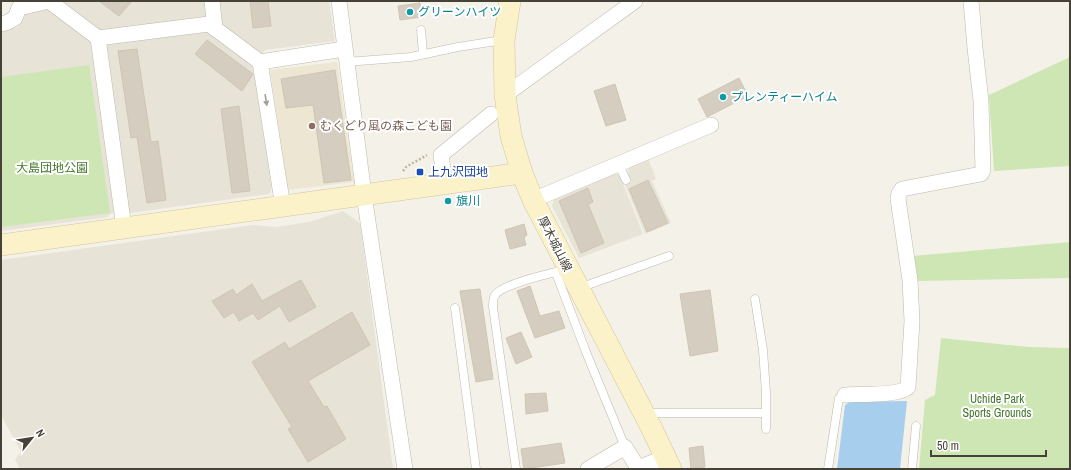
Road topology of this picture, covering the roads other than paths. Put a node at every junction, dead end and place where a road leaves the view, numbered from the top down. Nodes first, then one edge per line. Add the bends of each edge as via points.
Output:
1 (49, 1) edge
2 (212, 1) edge
3 (339, 1) edge
4 (510, 1) edge
5 (635, 1) edge
6 (971, 1) edge
7 (16, 4) edge
8 (1, 24) edge
9 (215, 29) junction
10 (421, 30) dead end
11 (98, 38) junction
12 (504, 40) junction
13 (423, 54) junction
14 (345, 55) junction
15 (260, 62) junction
16 (505, 95) junction
17 (491, 114) dead end
18 (711, 125) dead end
19 (619, 165) junction
20 (522, 173) junction
21 (626, 180) dead end
22 (445, 184) junction
23 (364, 195) junction
24 (533, 200) junction
25 (283, 207) junction
26 (124, 228) junction
27 (1, 245) edge
28 (668, 256) dead end
29 (562, 271) junction
30 (578, 288) junction
31 (755, 299) dead end
32 (455, 308) dead end
33 (845, 395) joint
34 (644, 413) junction
35 (765, 413) junction
36 (916, 426) dead end
37 (766, 429) dead end
38 (625, 447) junction
39 (669, 463) edge
40 (590, 468) edge
41 (406, 469) edge
42 (476, 469) edge
43 (516, 469) edge
44 (638, 469) edge
45 (828, 469) edge
46 (912, 469) edge

1 - 7 street
1 - 11 street
2 - 9 street
3 - 14 street
4 - 12 street, 厚木城山線
5 - 16 street
6 - 33 street via 981,101 983,170 980,174 902,189 899,193 910,280 912,321 908,387 896,393
7 - 8 street via 15,18
9 - 11 street via 209,24
9 - 15 street
10 - 13 lane
11 - 26 street
12 - 13 lane
12 - 16 street, 厚木城山線
13 - 14 lane via 411,57
14 - 15 street
14 - 23 street
15 -> 25 street
16 - 20 street, 厚木城山線
17 - 22 street via 441,155
18 - 19 street
19 - 21 lane
19 - 24 street
20 - 22 street
20 - 24 street, 厚木城山線
22 - 23 street
23 - 25 street
23 - 41 street
24 - 29 street, 厚木城山線
25 - 26 street
26 - 27 street
28 - 30 lane
29 - 30 street, 厚木城山線
29 - 38 lane via 586,352
29 - 43 lane via 506,286 495,295 493,307
30 - 34 street, 厚木城山線
31 - 35 lane via 763,350
32 - 42 lane
33 - 45 lane via 839,398
34 - 35 lane
34 - 39 street, 厚木城山線
35 - 37 lane
36 - 46 lane
38 - 40 street
38 - 44 street
39 - 44 street

